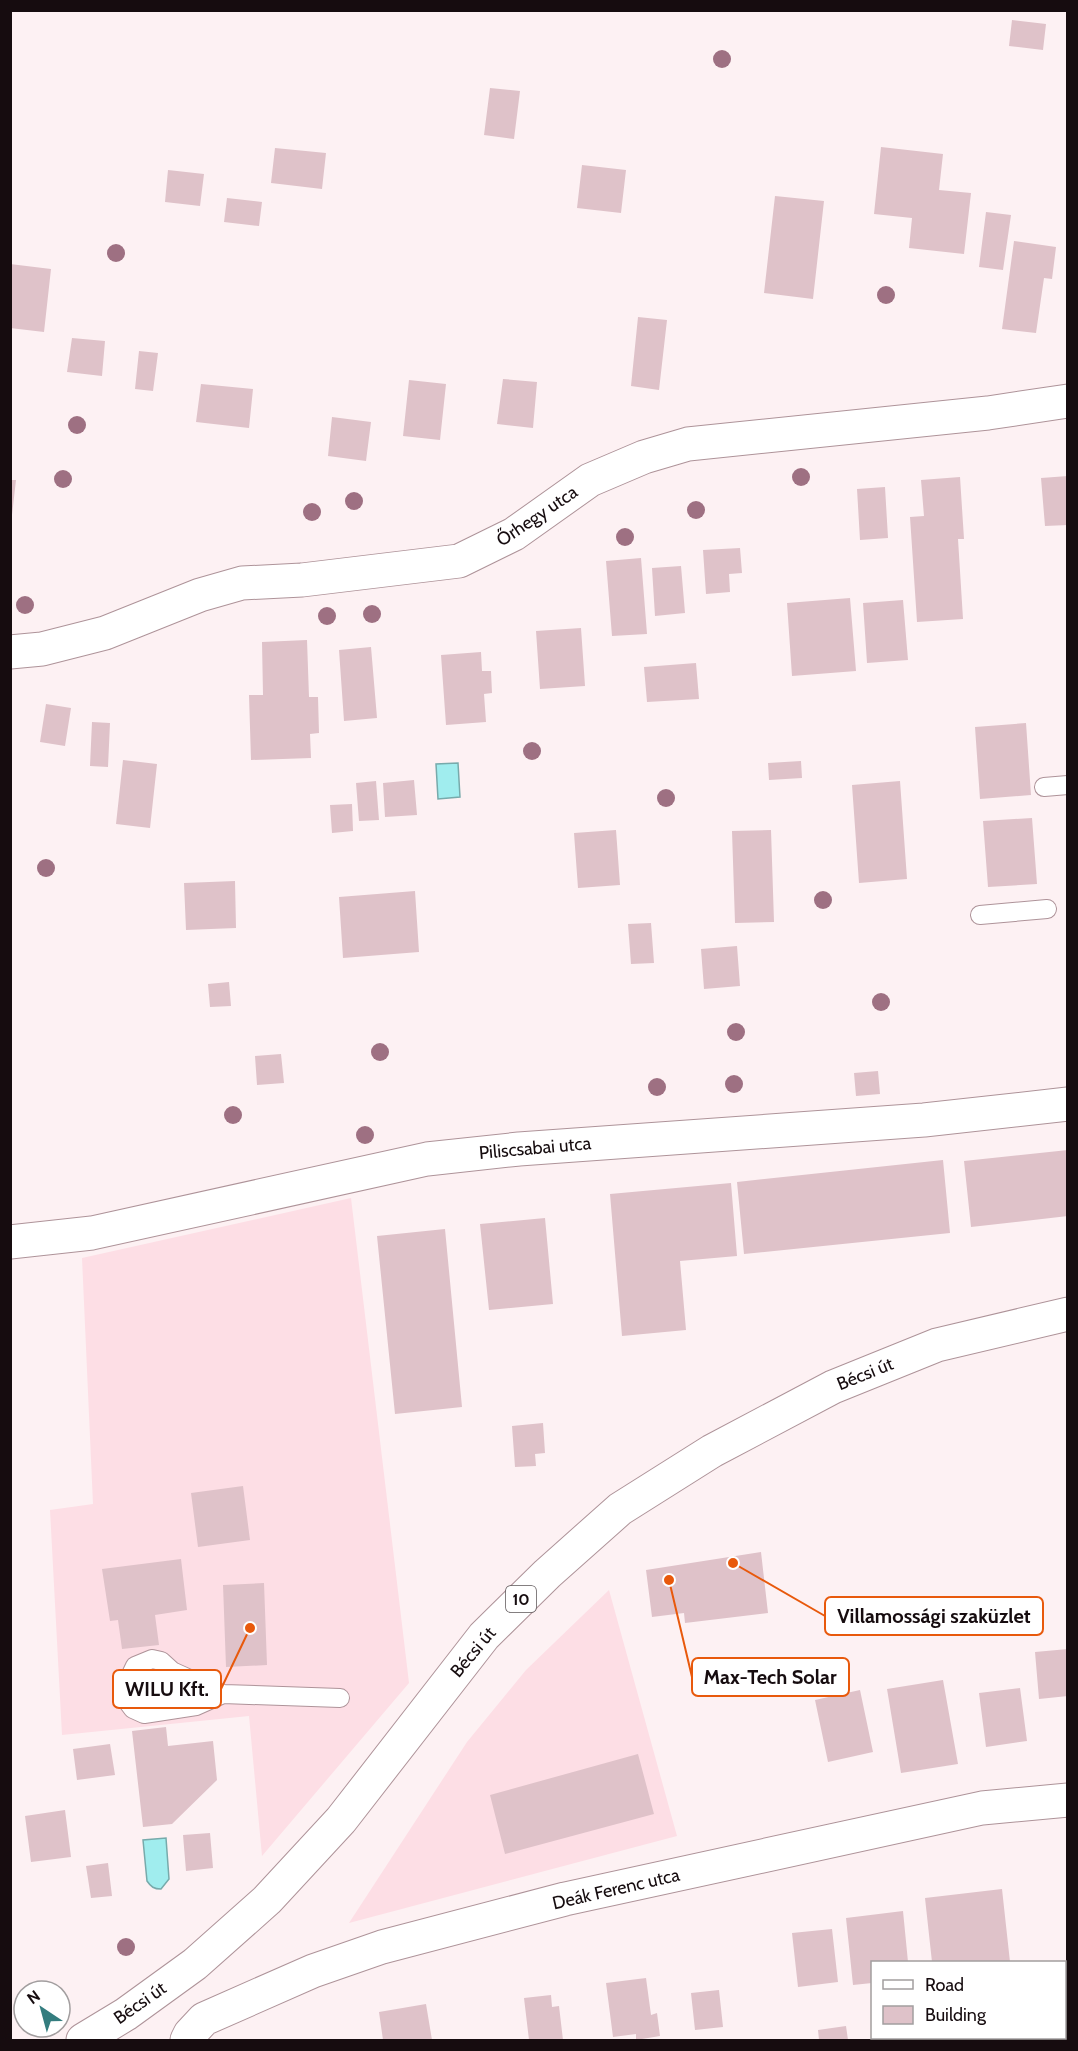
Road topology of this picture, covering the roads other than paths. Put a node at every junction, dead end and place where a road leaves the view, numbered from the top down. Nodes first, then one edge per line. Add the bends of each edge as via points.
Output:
1 (1068, 400) edge
2 (10, 652) edge
3 (1068, 786) edge
4 (1044, 787) dead end
5 (1047, 909) dead end
6 (980, 915) dead end
7 (1068, 1104) edge
8 (10, 1242) edge
9 (1068, 1314) edge
10 (223, 1694) junction
11 (340, 1698) dead end
12 (1068, 1800) edge
13 (83, 2040) edge
14 (187, 2040) edge

1 - 2 street, Őrhegy utca via 988,413 688,444 590,480 514,534 459,561 242,584 200,595 105,633 42,649
3 - 4 lane
5 - 6 lane
7 - 8 street, Piliscsabai utca via 924,1120 427,1159 92,1233
9 - 13 street, Bécsi út / 10 via 937,1345 833,1387 712,1451 620,1509 484,1636 341,1820 267,1900 195,1964
10 - 10 lane via 152,1659 135,1666 126,1684 127,1701 144,1714 196,1706
10 - 11 lane
12 - 14 street, Deák Ferenc utca via 982,1808 565,1899 381,1947 314,1971 204,2019

